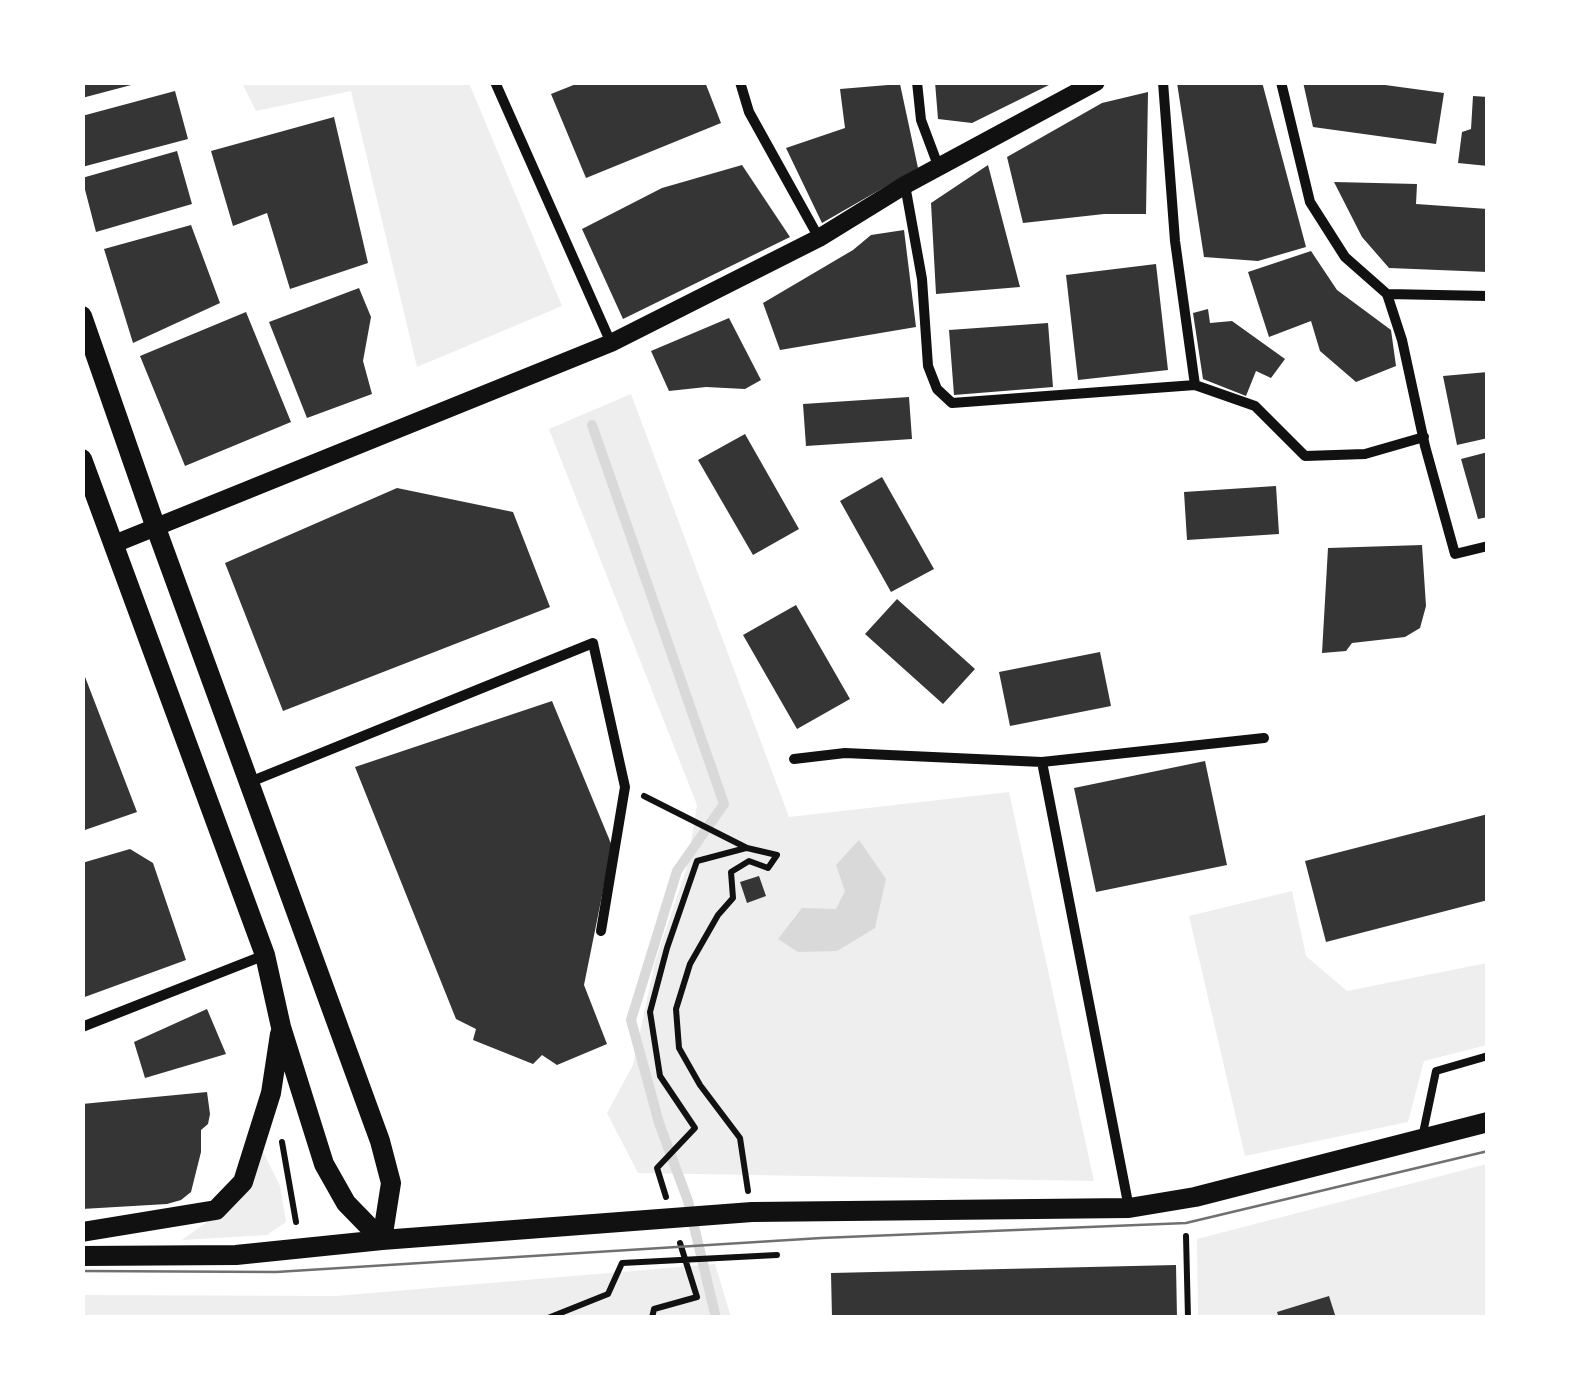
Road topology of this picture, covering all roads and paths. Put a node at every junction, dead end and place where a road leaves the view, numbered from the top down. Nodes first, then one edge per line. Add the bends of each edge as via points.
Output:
1 (496, 82) edge
2 (740, 82) edge
3 (916, 82) edge
4 (1096, 82) edge
5 (1163, 82) edge
6 (1281, 82) edge
7 (939, 169) junction
8 (905, 186) junction
9 (819, 238) junction
10 (1387, 294) junction
11 (1488, 296) edge
12 (82, 316) edge
13 (610, 343) junction
14 (1196, 384) junction
15 (1424, 437) junction
16 (82, 459) edge
17 (156, 528) junction
18 (114, 544) junction
19 (1488, 546) edge
20 (1264, 738) dead end
21 (794, 759) dead end
22 (1042, 762) junction
23 (250, 782) junction
24 (662, 804) dead end
25 (747, 848) junction
26 (600, 931) dead end
27 (265, 955) junction
28 (82, 1027) edge
29 (281, 1027) junction
30 (1488, 1056) edge
31 (1488, 1122) edge
32 (1422, 1138) junction
33 (282, 1139) dead end
34 (668, 1204) dead end
35 (1128, 1208) junction
36 (752, 1212) junction
37 (296, 1222) dead end
38 (82, 1232) edge
39 (1186, 1236) dead end
40 (382, 1240) junction
41 (680, 1241) dead end
42 (778, 1254) dead end
43 (82, 1256) edge
44 (548, 1318) edge
45 (652, 1318) edge
46 (1188, 1318) edge

1 - 13 street
2 - 9 street via 749,112
3 - 7 street
4 - 7 street
5 - 14 street via 1175,241
6 - 10 street via 1310,202 1345,257
7 - 8 street
8 - 9 street
8 - 14 street via 922,279 928,366 952,403
9 - 13 street
10 - 11 street
10 - 15 street
12 - 17 main road
13 - 17 street
14 - 15 street via 1254,406 1305,456 1365,454
15 - 19 street via 1455,554
16 - 18 main road
17 - 18 street
17 - 23 main road
18 - 27 main road
20 - 22 street
21 - 22 street via 846,754
22 - 35 street
23 - 26 street via 594,644 625,787
23 - 40 main road via 380,1141 391,1183
24 - 25 path
25 - 34 path via 697,861 650,1012 660,1076 695,1128 657,1168
25 - 36 path via 777,855 768,868 750,861 731,872 732,898 690,964 676,1009 679,1048 740,1138
27 - 28 street
27 - 29 main road
29 - 38 main road via 271,1093 243,1182 216,1210
29 - 40 main road via 324,1164 346,1203
30 - 32 lane via 1436,1070
31 - 32 main road
32 - 35 main road
33 - 37 path
35 - 36 main road
36 - 40 main road
39 - 46 path
40 - 43 main road via 236,1255
41 - 45 path via 697,1296 654,1309
42 - 44 path via 622,1263 608,1294

